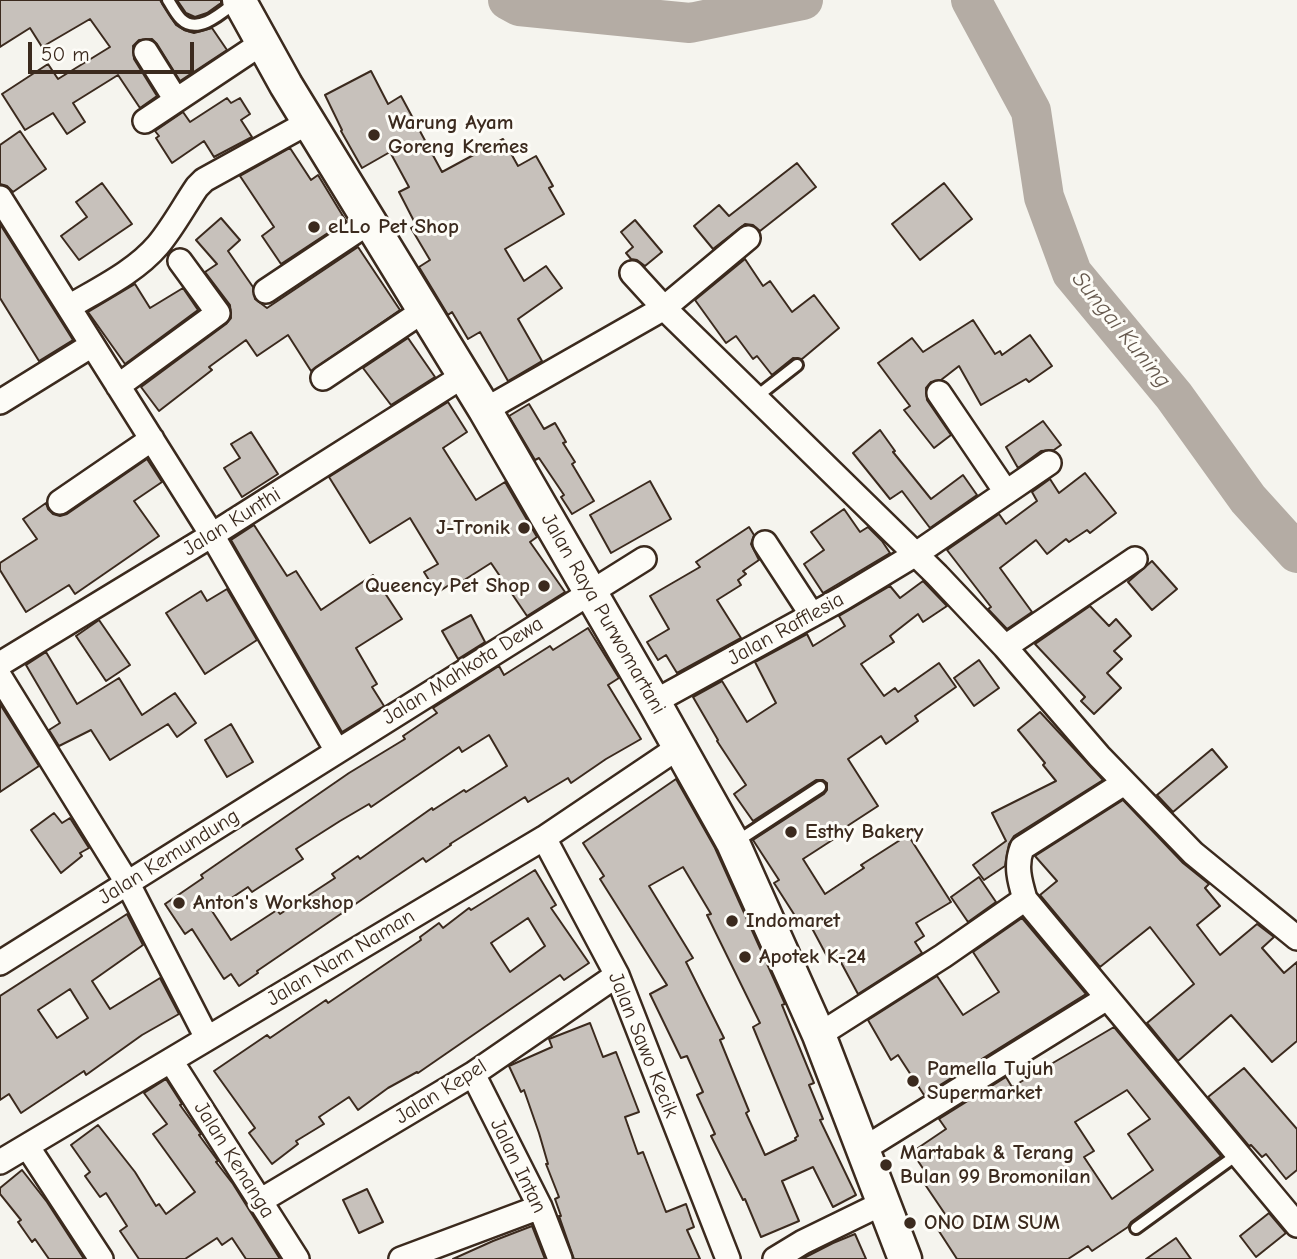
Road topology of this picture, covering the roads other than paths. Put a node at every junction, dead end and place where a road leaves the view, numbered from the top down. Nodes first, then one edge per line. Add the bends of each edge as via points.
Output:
1 (168, 0) edge
2 (238, 0) edge
3 (262, 43) junction
4 (146, 52) dead end
5 (176, 100) junction
6 (145, 121) dead end
7 (309, 122) junction
8 (0, 198) edge
9 (371, 221) junction
10 (748, 238) dead end
11 (180, 261) dead end
12 (632, 273) dead end
13 (266, 291) dead end
14 (69, 307) junction
15 (664, 308) junction
16 (423, 311) junction
17 (93, 345) junction
18 (797, 365) dead end
19 (463, 376) junction
20 (323, 378) dead end
21 (118, 386) junction
22 (939, 393) dead end
23 (756, 397) junction
24 (0, 402) edge
25 (485, 410) junction
26 (152, 439) junction
27 (1049, 463) dead end
28 (1006, 492) junction
29 (60, 502) dead end
30 (212, 535) junction
31 (765, 543) dead end
32 (916, 554) junction
33 (643, 559) dead end
34 (1135, 559) dead end
35 (590, 591) junction
36 (812, 615) junction
37 (1005, 647) junction
38 (0, 664) edge
39 (0, 677) edge
40 (654, 702) junction
41 (679, 747) junction
42 (337, 751) junction
43 (1124, 783) junction
44 (820, 787) dead end
45 (544, 838) junction
46 (733, 844) junction
47 (128, 884) junction
48 (1025, 900) junction
49 (1297, 938) edge
50 (0, 963) edge
51 (617, 975) junction
52 (1107, 998) junction
53 (819, 1035) junction
54 (207, 1038) junction
55 (171, 1061) junction
56 (473, 1074) junction
57 (27, 1146) junction
58 (862, 1150) junction
59 (1238, 1154) junction
60 (0, 1162) edge
61 (260, 1201) junction
62 (883, 1203) junction
63 (540, 1207) junction
64 (1297, 1226) edge
65 (1136, 1227) dead end
66 (101, 1259) edge
67 (297, 1259) edge
68 (401, 1259) edge
69 (560, 1259) edge
70 (727, 1259) edge
71 (775, 1259) edge
72 (905, 1259) edge

1 - 2 lane via 189,24 208,22
2 - 3 street, Jalan Raya Purwomartani
3 - 5 street
3 - 7 street, Jalan Raya Purwomartani
4 - 5 street
5 - 6 street
7 - 9 street, Jalan Raya Purwomartani
7 - 14 street via 204,180 147,256
8 - 14 street
9 - 13 street
9 - 16 street, Jalan Raya Purwomartani
10 - 15 street
11 - 21 street via 218,313
12 - 15 street
14 - 17 street
15 - 23 street
15 - 25 street
16 - 19 street, Jalan Raya Purwomartani
16 - 20 street
17 - 21 street
17 - 24 street
18 - 23 lane
19 - 25 street, Jalan Raya Purwomartani
19 - 30 street, Jalan Kunthi
21 - 26 street
22 - 28 street
23 - 32 street
25 - 35 street, Jalan Raya Purwomartani
26 - 29 street
26 - 30 street
27 - 28 street, Jalan Rafflesia
28 - 32 street, Jalan Rafflesia
30 - 38 street, Jalan Kunthi
30 - 42 street
31 - 36 street
32 - 36 street, Jalan Rafflesia
32 - 37 street
33 - 35 street, Jalan Mahkota Dewa
34 - 37 street
35 - 40 street, Jalan Raya Purwomartani
35 - 42 street, Jalan Mahkota Dewa
36 - 40 street, Jalan Rafflesia
37 - 43 street
39 - 47 street
40 - 41 street, Jalan Raya Purwomartani
41 - 45 street, Jalan Nam Naman
41 - 46 street, Jalan Raya Purwomartani
42 - 47 street, Jalan Kemundung
43 - 48 street via 1022,848 1018,872
43 - 49 street via 1194,853
44 - 46 lane
45 - 51 street, Jalan Sawo Kecik
45 - 54 street, Jalan Nam Naman
46 - 53 street, Jalan Raya Purwomartani
47 - 50 street, Jalan Kemundung
47 - 54 street
48 - 52 street
48 - 53 street
51 - 56 street, Jalan Kepel
51 - 70 street, Jalan Sawo Kecik
52 - 58 street
52 - 59 street
53 - 58 street, Jalan Raya Purwomartani
54 - 55 street, Jalan Nam Naman
55 - 57 street, Jalan Nam Naman
55 - 61 street, Jalan Kenanga
56 - 61 street, Jalan Kepel
56 - 63 street, Jalan Intan
57 - 60 street, Jalan Nam Naman
57 - 66 street
58 - 62 street, Jalan Raya Purwomartani
59 - 64 street
59 - 65 lane
61 - 67 street, Jalan Kenanga
62 - 71 street
62 - 72 street, Jalan Raya Purwomartani
63 - 68 street
63 - 69 street, Jalan Intan

